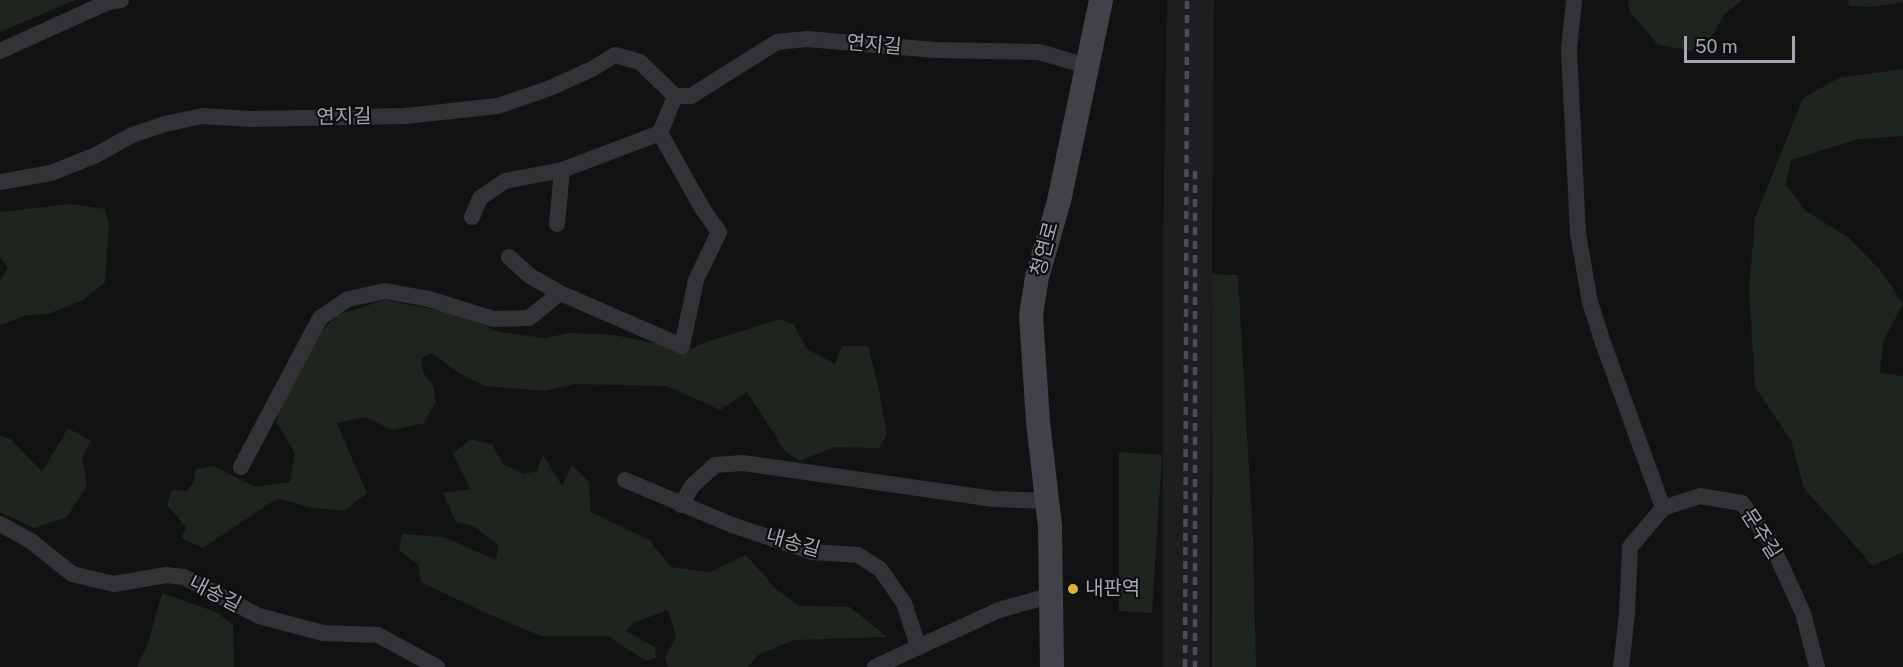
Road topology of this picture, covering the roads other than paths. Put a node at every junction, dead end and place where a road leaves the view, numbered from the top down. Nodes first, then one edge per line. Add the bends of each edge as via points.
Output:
1 (120, 0) edge
2 (1101, 0) edge
3 (1575, 0) edge
4 (0, 51) edge
5 (1087, 66) junction
6 (675, 96) junction
7 (660, 133) junction
8 (562, 170) junction
9 (0, 182) edge
10 (472, 217) dead end
11 (557, 224) dead end
12 (509, 257) dead end
13 (560, 293) junction
14 (241, 467) dead end
15 (625, 480) dead end
16 (1047, 501) junction
17 (681, 505) junction
18 (1663, 508) junction
19 (0, 524) edge
20 (1049, 596) junction
21 (918, 646) junction
22 (437, 667) edge
23 (875, 667) edge
24 (1052, 667) edge
25 (1621, 667) edge
26 (1817, 667) edge

1 - 4 street
2 - 5 main road, 청연로
3 - 18 street via 1569,50 1578,234 1596,321
5 - 6 street, 연지길 via 1039,52 935,50 807,39 777,42 691,96
5 - 16 main road, 청연로 via 1031,315
6 - 7 street
6 - 9 street, 연지길 via 640,62 615,55 550,88 498,106 405,116 202,116 132,135 51,173
7 - 8 street
7 - 13 street via 719,232 696,280 682,346
8 - 10 street via 505,181 480,198
8 - 11 street
12 - 13 street via 530,276
13 - 14 street via 529,318 493,319 385,291 348,299 320,318
15 - 17 street, 내송길
16 - 17 street via 994,499 744,463 715,465 692,486
16 - 20 main road, 청연로
17 - 21 street, 내송길 via 812,552 858,555 880,569 904,603
18 - 25 street via 1630,547
18 - 26 street, 문주길 via 1700,496 1742,503 1770,541 1803,614
19 - 22 street, 내송길 via 31,541 72,574 114,584 166,575 184,578 259,616 324,633 378,635
20 - 21 street via 999,610
20 - 24 main road, 청연로
21 - 23 street

